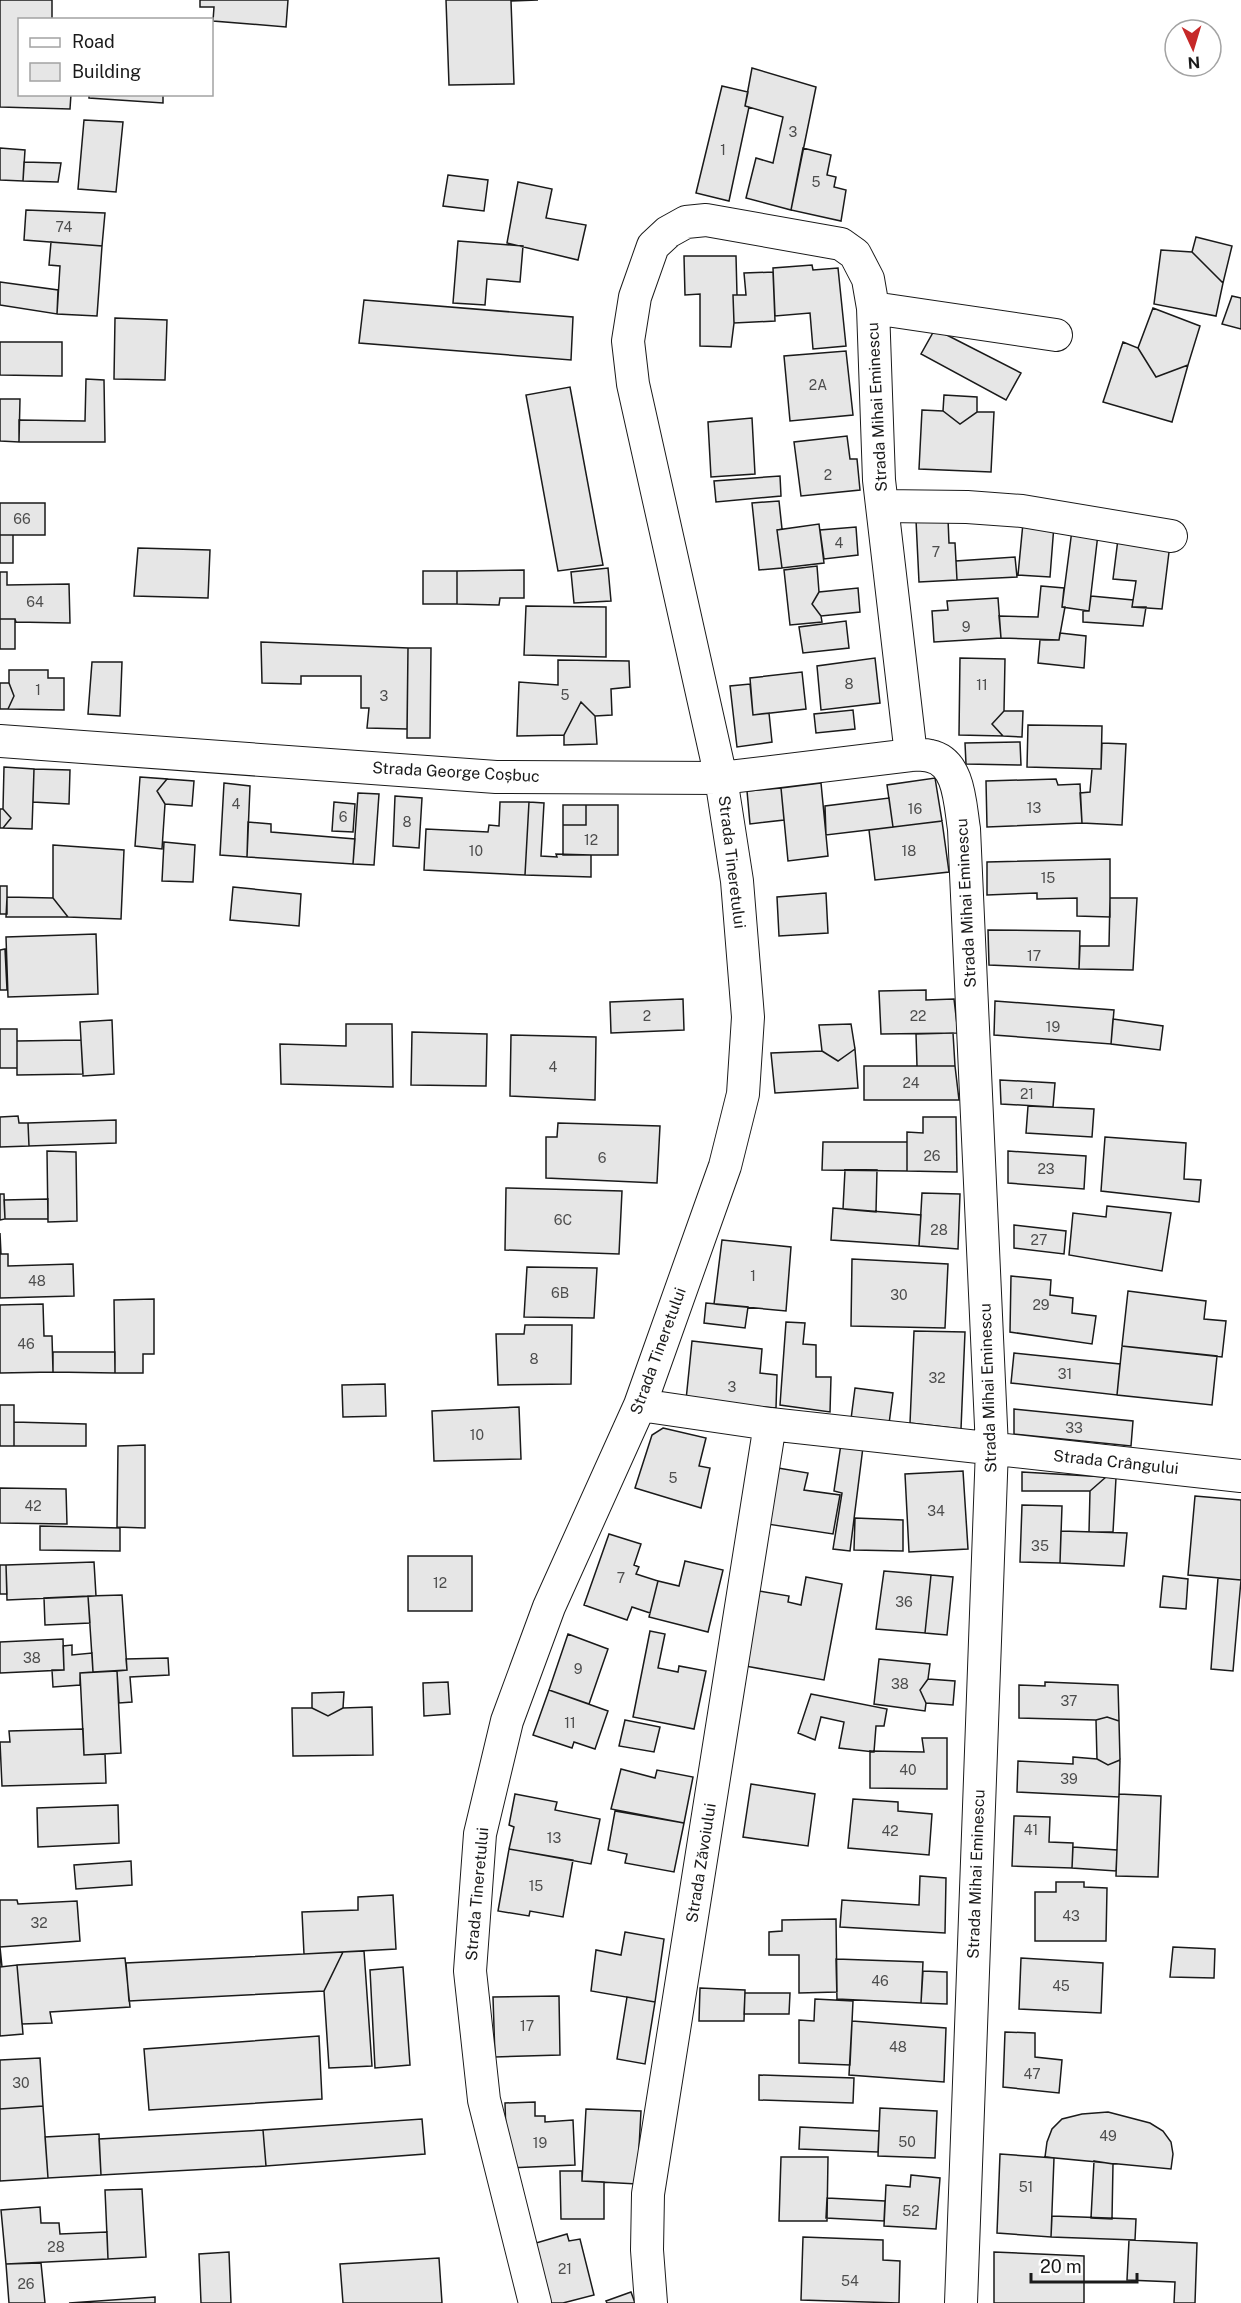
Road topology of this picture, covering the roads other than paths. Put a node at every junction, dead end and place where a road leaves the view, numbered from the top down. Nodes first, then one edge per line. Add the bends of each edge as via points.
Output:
1 (873, 308) junction
2 (1056, 335) dead end
3 (633, 384) joint
4 (882, 506) junction
5 (1171, 536) dead end
6 (0, 741) edge
7 (911, 755) junction
8 (721, 778) junction
9 (640, 1405) junction
10 (770, 1424) junction
11 (992, 1448) junction
12 (1241, 1476) edge
13 (535, 2303) edge
14 (651, 2303) edge
15 (961, 2303) edge

1 - 2 street, Strada Mihai Eminescu
1 - 3 street, Strada Mihai Eminescu via 868,279 855,254 841,244 706,220 687,222 668,232 654,246 635,297 628,342
1 - 4 street, Strada Mihai Eminescu
3 - 8 street, Strada Tineretului
4 - 5 street, Strada Mihai Eminescu via 1022,511
4 - 7 street, Strada Mihai Eminescu
6 - 8 street, Strada George Coșbuc via 496,777
7 - 8 street, Strada George Coșbuc
7 - 11 street, Strada Mihai Eminescu via 931,756 945,763 957,785 964,828
8 - 9 street, Strada Tineretului via 737,881 748,1017 743,1094 725,1166
9 - 10 street, Strada Crângului
9 - 13 street, Strada Tineretului via 549,1607 510,1711 479,1844 470,1971 484,2100
10 - 11 street, Strada Crângului
10 - 14 street, Strada Zăvoiului via 648,2194 646,2250
11 - 12 street, Strada Crângului
11 - 15 street, Strada Mihai Eminescu

